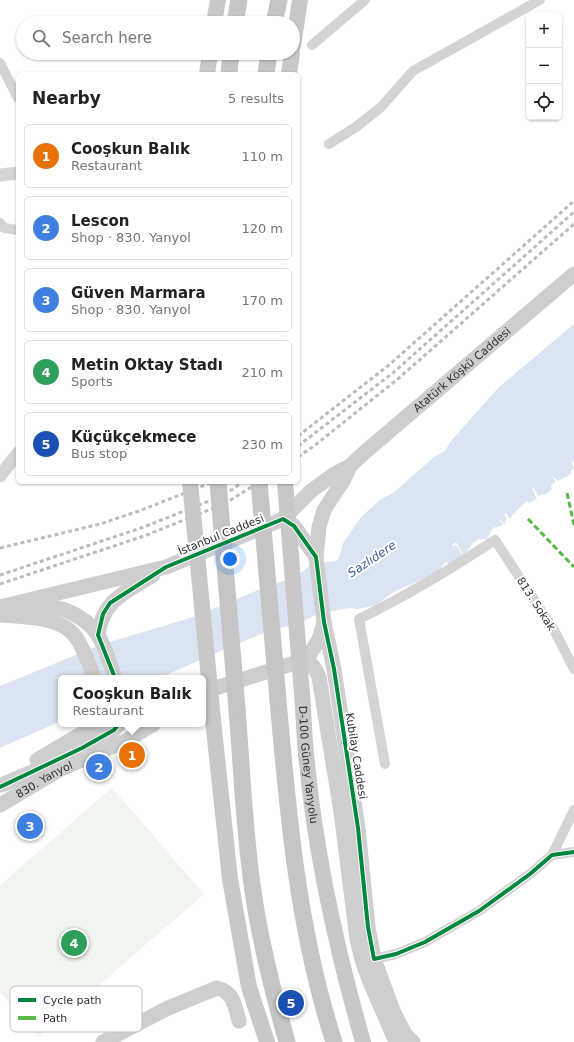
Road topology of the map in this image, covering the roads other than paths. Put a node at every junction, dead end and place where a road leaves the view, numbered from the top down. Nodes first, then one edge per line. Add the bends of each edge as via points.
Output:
1 (218, 0) edge
2 (239, 0) edge
3 (279, 0) edge
4 (300, 0) edge
5 (365, 0) edge
6 (540, 0) edge
7 (215, 16) edge
8 (236, 16) edge
9 (276, 16) edge
10 (298, 16) edge
11 (312, 45) dead end
12 (209, 60) edge
13 (230, 60) edge
14 (268, 60) edge
15 (291, 60) edge
16 (0, 63) edge
17 (206, 72) edge
18 (228, 72) edge
19 (266, 72) edge
20 (289, 72) edge
21 (16, 94) edge
22 (329, 144) dead end
23 (16, 173) edge
24 (0, 175) edge
25 (1, 228) edge
26 (16, 230) edge
27 (574, 274) edge
28 (16, 456) edge
29 (350, 466) junction
30 (0, 476) edge
31 (190, 484) edge
32 (218, 484) edge
33 (259, 484) edge
34 (285, 484) edge
35 (283, 519) junction
36 (316, 557) junction
37 (166, 567) junction
38 (0, 608) edge
39 (0, 615) edge
40 (324, 622) junction
41 (98, 635) junction
42 (307, 659) junction
43 (574, 669) edge
44 (93, 675) edge
45 (115, 675) edge
46 (206, 691) edge
47 (93, 727) edge
48 (116, 727) edge
49 (149, 727) edge
50 (385, 764) dead end
51 (1, 786) edge
52 (0, 805) edge
53 (574, 810) edge
54 (574, 852) edge
55 (552, 855) junction
56 (374, 959) junction
57 (327, 1020) junction
58 (239, 1021) dead end
59 (142, 1022) edge
60 (122, 1032) edge
61 (103, 1042) edge
62 (267, 1042) edge
63 (287, 1042) edge
64 (334, 1042) edge
65 (344, 1042) edge
66 (363, 1042) edge
67 (396, 1042) edge
68 (412, 1042) edge

1 - 7 main road
2 - 8 highway
3 - 9 highway
4 - 10 main road
5 - 11 street
6 - 22 street via 413,71 381,107 356,128
12 - 17 main road
13 - 18 highway
14 - 19 highway
15 - 20 main road
16 - 21 street
23 - 24 street
25 - 26 street
27 - 29 main road, Atatürk Köşkü Caddesi
28 - 30 street
29 - 35 main road via 310,491
29 - 36 main road, Kubilay Caddesi via 343,482 324,510 319,527
31 - 62 main road, bridge via 230,878 249,987
32 - 63 highway, bridge via 247,842 253,890 268,966
33 - 57 highway, bridge via 290,832 298,888
34 - 66 main road, D-100 Güney Yanyolu, bridge via 306,763 324,885
35 - 36 main road via 294,526
35 - 37 main road, İstanbul Caddesi
36 - 40 main road, Kubilay Caddesi
37 - 38 main road, İstanbul Caddesi
37 - 41 main road via 110,603 103,614
38 - 41 main road via 54,606 80,618
39 - 44 main road via 54,623 70,630 80,644
40 - 42 main road via 319,639
40 - 56 main road, Kubilay Caddesi via 334,669 358,828 368,927
41 - 45 main road
42 - 46 main road
42 - 67 main road via 315,668 318,677 341,812 357,939 362,960
43 - 50 street, 813. Sokak via 554,630 495,540 451,569 359,619
47 - 51 main road via 38,759
48 - 51 main road via 82,748
49 - 52 main road, 830. Yanyol via 127,740 59,770
53 - 55 street
54 - 55 street
55 - 56 street via 479,911 425,942 396,954
56 - 68 main road, Kubilay Caddesi via 394,1014
57 - 64 highway
57 - 65 highway
58 - 59 main road via 232,996 217,988
60 - 61 main road

